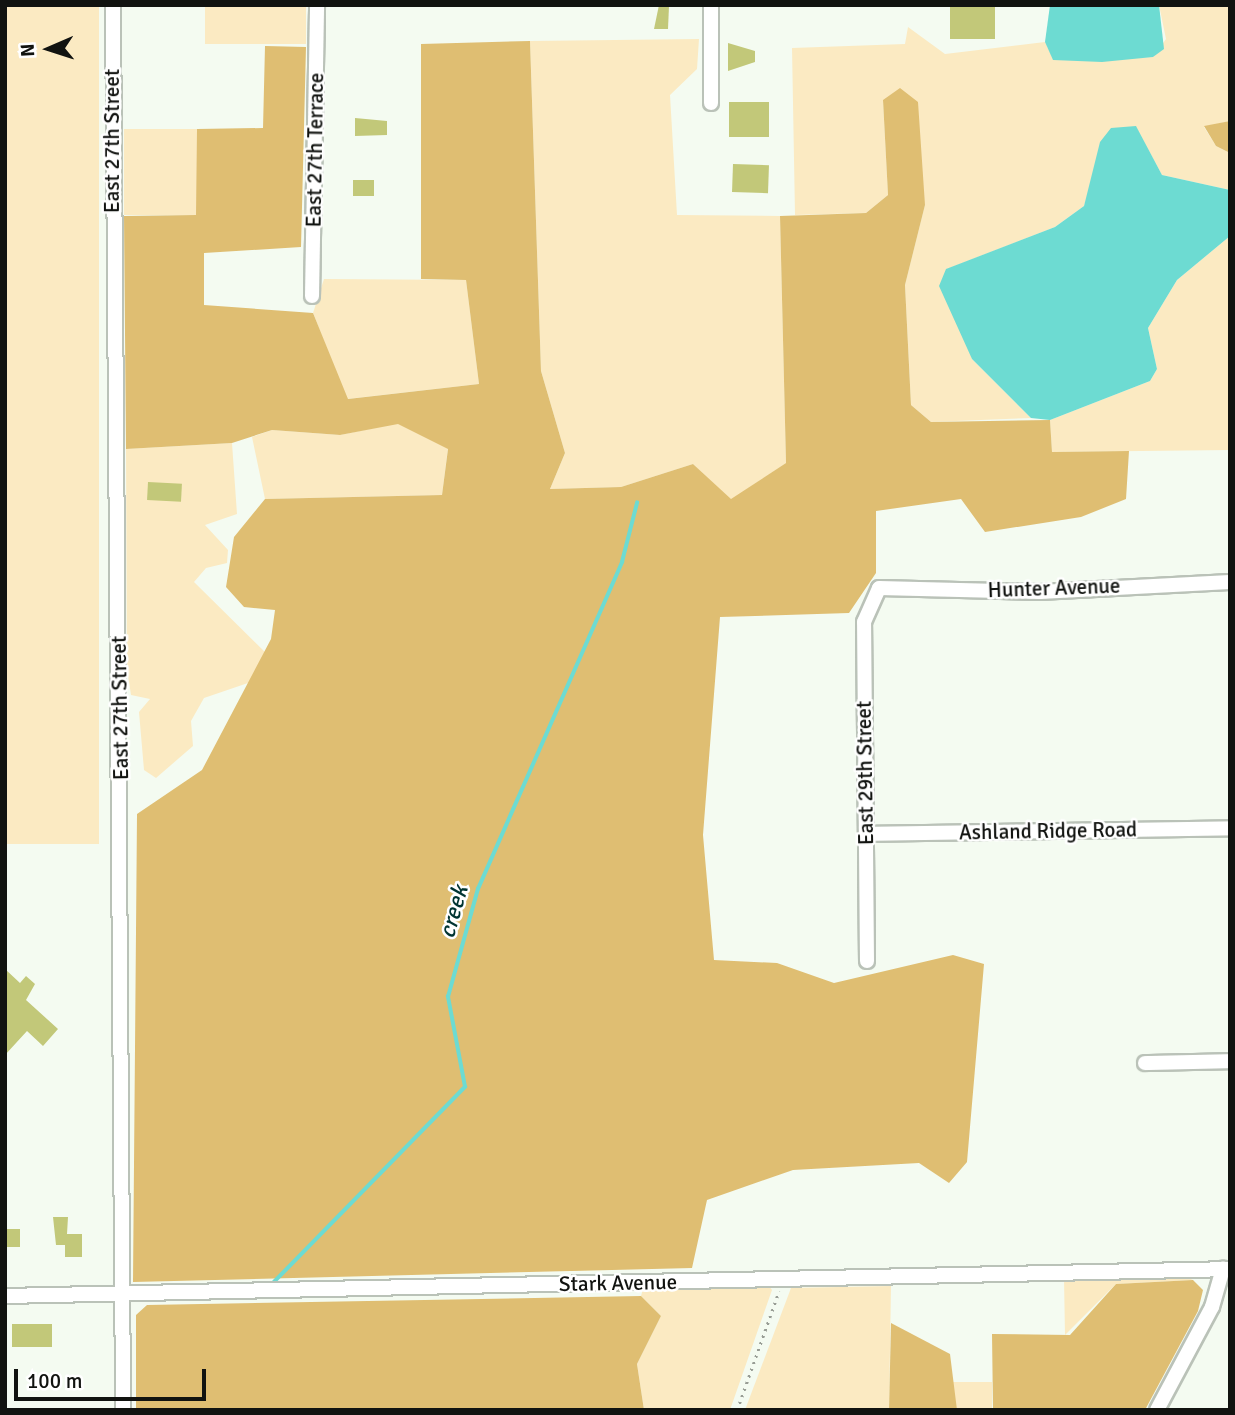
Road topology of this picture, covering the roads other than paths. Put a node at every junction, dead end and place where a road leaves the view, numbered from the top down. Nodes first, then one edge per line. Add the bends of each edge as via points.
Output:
1 (113, 5) edge
2 (317, 5) edge
3 (711, 5) edge
4 (710, 103) dead end
5 (312, 296) dead end
6 (1230, 582) edge
7 (879, 588) joint
8 (1230, 828) edge
9 (866, 834) junction
10 (867, 961) dead end
11 (1230, 1061) edge
12 (1145, 1063) dead end
13 (1226, 1269) edge
14 (124, 1293) junction
15 (5, 1296) edge
16 (123, 1410) edge
17 (1157, 1410) edge

1 - 14 street, East 27th Street
2 - 5 street, East 27th Terrace
3 - 4 street
6 - 7 street, Hunter Avenue via 1040,592
7 - 9 street, East 29th Street via 864,622
8 - 9 street, Ashland Ridge Road
9 - 10 street, East 29th Street
11 - 12 street
13 - 14 street, Stark Avenue
13 - 17 street via 1212,1307
14 - 15 street, Stark Avenue
14 - 16 street, East 27th Street

